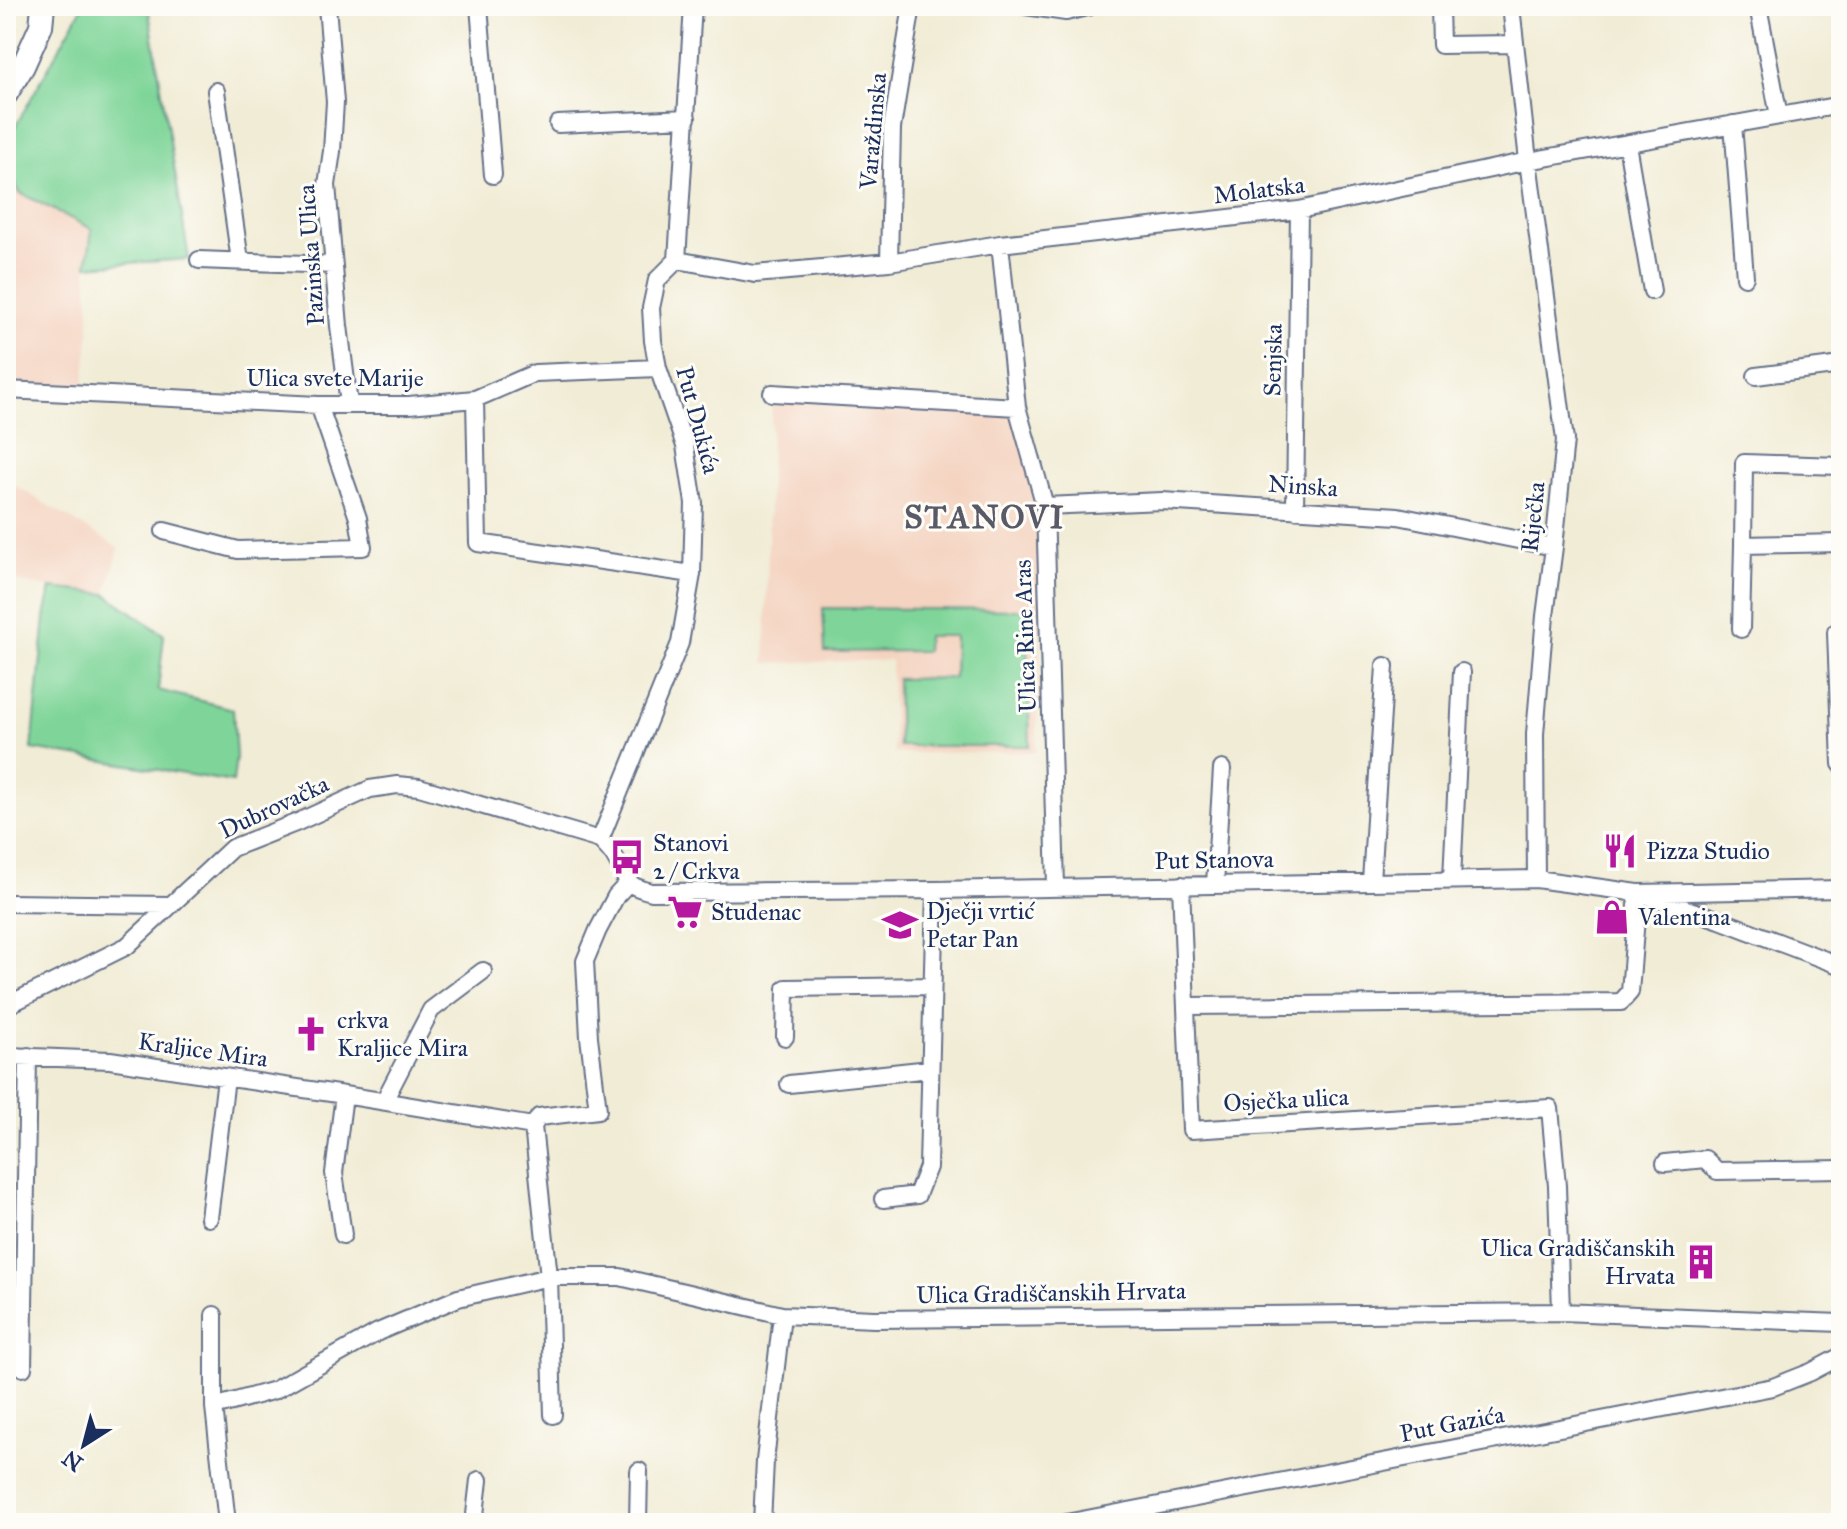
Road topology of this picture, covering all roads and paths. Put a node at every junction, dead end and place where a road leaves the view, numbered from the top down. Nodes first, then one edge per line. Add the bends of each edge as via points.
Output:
1 (58, 6) edge
2 (327, 6) edge
3 (479, 6) edge
4 (693, 6) edge
5 (912, 6) edge
6 (1026, 6) edge
7 (1091, 6) edge
8 (1440, 6) edge
9 (1511, 6) edge
10 (1758, 6) edge
11 (42, 16) edge
12 (1514, 44) junction
13 (216, 91) dead end
14 (6, 94) edge
15 (1841, 105) edge
16 (1779, 116) junction
17 (687, 118) junction
18 (558, 124) dead end
19 (1733, 124) junction
20 (1627, 144) junction
21 (1528, 161) junction
22 (493, 175) dead end
23 (1299, 210) junction
24 (1000, 244) junction
25 (199, 260) dead end
26 (677, 260) junction
27 (240, 261) junction
28 (889, 262) junction
29 (334, 265) junction
30 (1745, 277) dead end
31 (1652, 291) dead end
32 (1841, 365) edge
33 (658, 368) junction
34 (1756, 376) dead end
35 (6, 390) edge
36 (772, 393) dead end
37 (475, 399) junction
38 (349, 404) junction
39 (319, 405) junction
40 (1017, 407) junction
41 (1841, 466) edge
42 (1045, 506) junction
43 (1295, 510) junction
44 (164, 531) dead end
45 (1841, 543) edge
46 (1743, 545) junction
47 (1554, 547) junction
48 (692, 574) junction
49 (1741, 629) dead end
50 (1841, 632) edge
51 (1385, 666) dead end
52 (1462, 672) dead end
53 (1841, 764) edge
54 (1222, 769) dead end
55 (600, 840) junction
56 (1452, 879) junction
57 (1536, 879) junction
58 (1371, 881) junction
59 (628, 883) junction
60 (1215, 884) junction
61 (1181, 885) junction
62 (1056, 886) junction
63 (1841, 889) edge
64 (935, 890) junction
65 (1638, 893) junction
66 (6, 903) edge
67 (170, 905) junction
68 (1841, 966) edge
69 (483, 971) dead end
70 (932, 986) junction
71 (6, 1006) edge
72 (1186, 1006) junction
73 (785, 1037) dead end
74 (6, 1056) edge
75 (28, 1056) junction
76 (930, 1069) junction
77 (226, 1078) junction
78 (789, 1084) dead end
79 (344, 1095) junction
80 (384, 1101) junction
81 (533, 1126) junction
82 (1665, 1163) dead end
83 (1841, 1169) edge
84 (883, 1199) dead end
85 (209, 1218) dead end
86 (343, 1235) dead end
87 (549, 1277) junction
88 (1561, 1312) junction
89 (214, 1315) dead end
90 (782, 1315) junction
91 (1841, 1323) edge
92 (1841, 1356) edge
93 (23, 1368) dead end
94 (214, 1407) junction
95 (553, 1415) dead end
96 (639, 1471) dead end
97 (479, 1480) dead end
98 (227, 1523) edge
99 (474, 1523) edge
100 (638, 1523) edge
101 (762, 1523) edge
102 (1066, 1523) edge

1 - 11 street
2 - 29 street, Pazinska Ulica via 335,102 327,185
3 - 22 street
4 - 17 street
5 - 28 street, Varaždinska via 892,128
6 - 7 street via 1066,12
8 - 12 street via 1441,45
9 - 12 street, Riječka
10 - 16 street
11 - 14 street
12 - 21 street, Riječka
13 - 27 street
15 - 16 street, Molatska
16 - 19 street, Molatska
17 - 18 street
17 - 26 street
19 - 20 street, Molatska
19 - 30 street
20 - 21 street, Molatska
20 - 31 street
21 - 23 street, Molatska
21 - 47 street, Riječka via 1565,440
23 - 24 street, Molatska
23 - 43 street, Senjska
24 - 28 street, Molatska
24 - 40 street, Ulica Rine Aras
25 - 27 street
26 - 28 street, Molatska via 755,274
26 - 33 street, Put Dukića via 657,280 651,308
27 - 29 street
29 - 38 street, Pazinska Ulica
32 - 34 street
33 - 37 street, Ulica svete Marije via 535,373
33 - 48 street, Put Dukića via 685,446 694,503
35 - 39 street, Ulica svete Marije
36 - 40 street
37 - 38 street, Ulica svete Marije
37 - 48 street via 478,543
38 - 39 street, Ulica svete Marije
39 - 44 street via 363,547 238,550
40 - 42 street, Ulica Rine Aras
41 - 46 street via 1744,463
42 - 43 street, Ninska via 1162,501
42 - 62 street, Ulica Rine Aras
43 - 47 street, Ninska via 1398,516
45 - 46 street
46 - 49 street
47 - 57 street, Riječka via 1535,734
48 - 55 street, Put Dukića via 680,643
50 - 53 street via 1836,632
51 - 58 street
52 - 56 street
54 - 60 street
55 - 59 street
55 - 67 street, Dubrovačka via 419,787 370,789 232,848
56 - 57 street, Put Stanova
56 - 58 street, Put Stanova
57 - 65 street, Put Stanova
58 - 60 street, Put Stanova
59 - 64 street, Put Stanova via 652,892
59 - 81 street via 616,896 585,961 598,1110 539,1117
60 - 61 street, Put Stanova
61 - 62 street, Put Stanova
61 - 72 street, Osječka ulica
62 - 64 street, Put Stanova
63 - 65 street
64 - 70 street
65 - 68 street, Put Stanova
65 - 72 street via 1630,992 1621,1002
66 - 67 street
67 - 71 street, Dubrovačka via 127,946
69 - 80 street via 431,1010
70 - 73 street via 786,988
70 - 76 street
72 - 88 street, Osječka ulica via 1191,1130 1550,1108
74 - 75 street, Kraljice Mira
75 - 77 street, Kraljice Mira via 110,1060
75 - 93 street
76 - 78 street
76 - 84 street via 928,1167 917,1195
77 - 79 street, Kraljice Mira
77 - 85 street
79 - 80 street, Kraljice Mira
79 - 86 street via 334,1173
80 - 81 street, Kraljice Mira
81 - 87 street
82 - 83 street via 1705,1159 1717,1171
87 - 90 street, Ulica Gradiščanskih Hrvata via 620,1277
87 - 94 street, Ulica Gradiščanskih Hrvata via 458,1298 378,1332 275,1390
87 - 95 street
88 - 90 street, Ulica Gradiščanskih Hrvata via 874,1319
88 - 91 street, Ulica Gradiščanskih Hrvata
89 - 94 street
90 - 101 street
92 - 102 street, Put Gazića via 1773,1387
94 - 98 street
96 - 100 street
97 - 99 street

